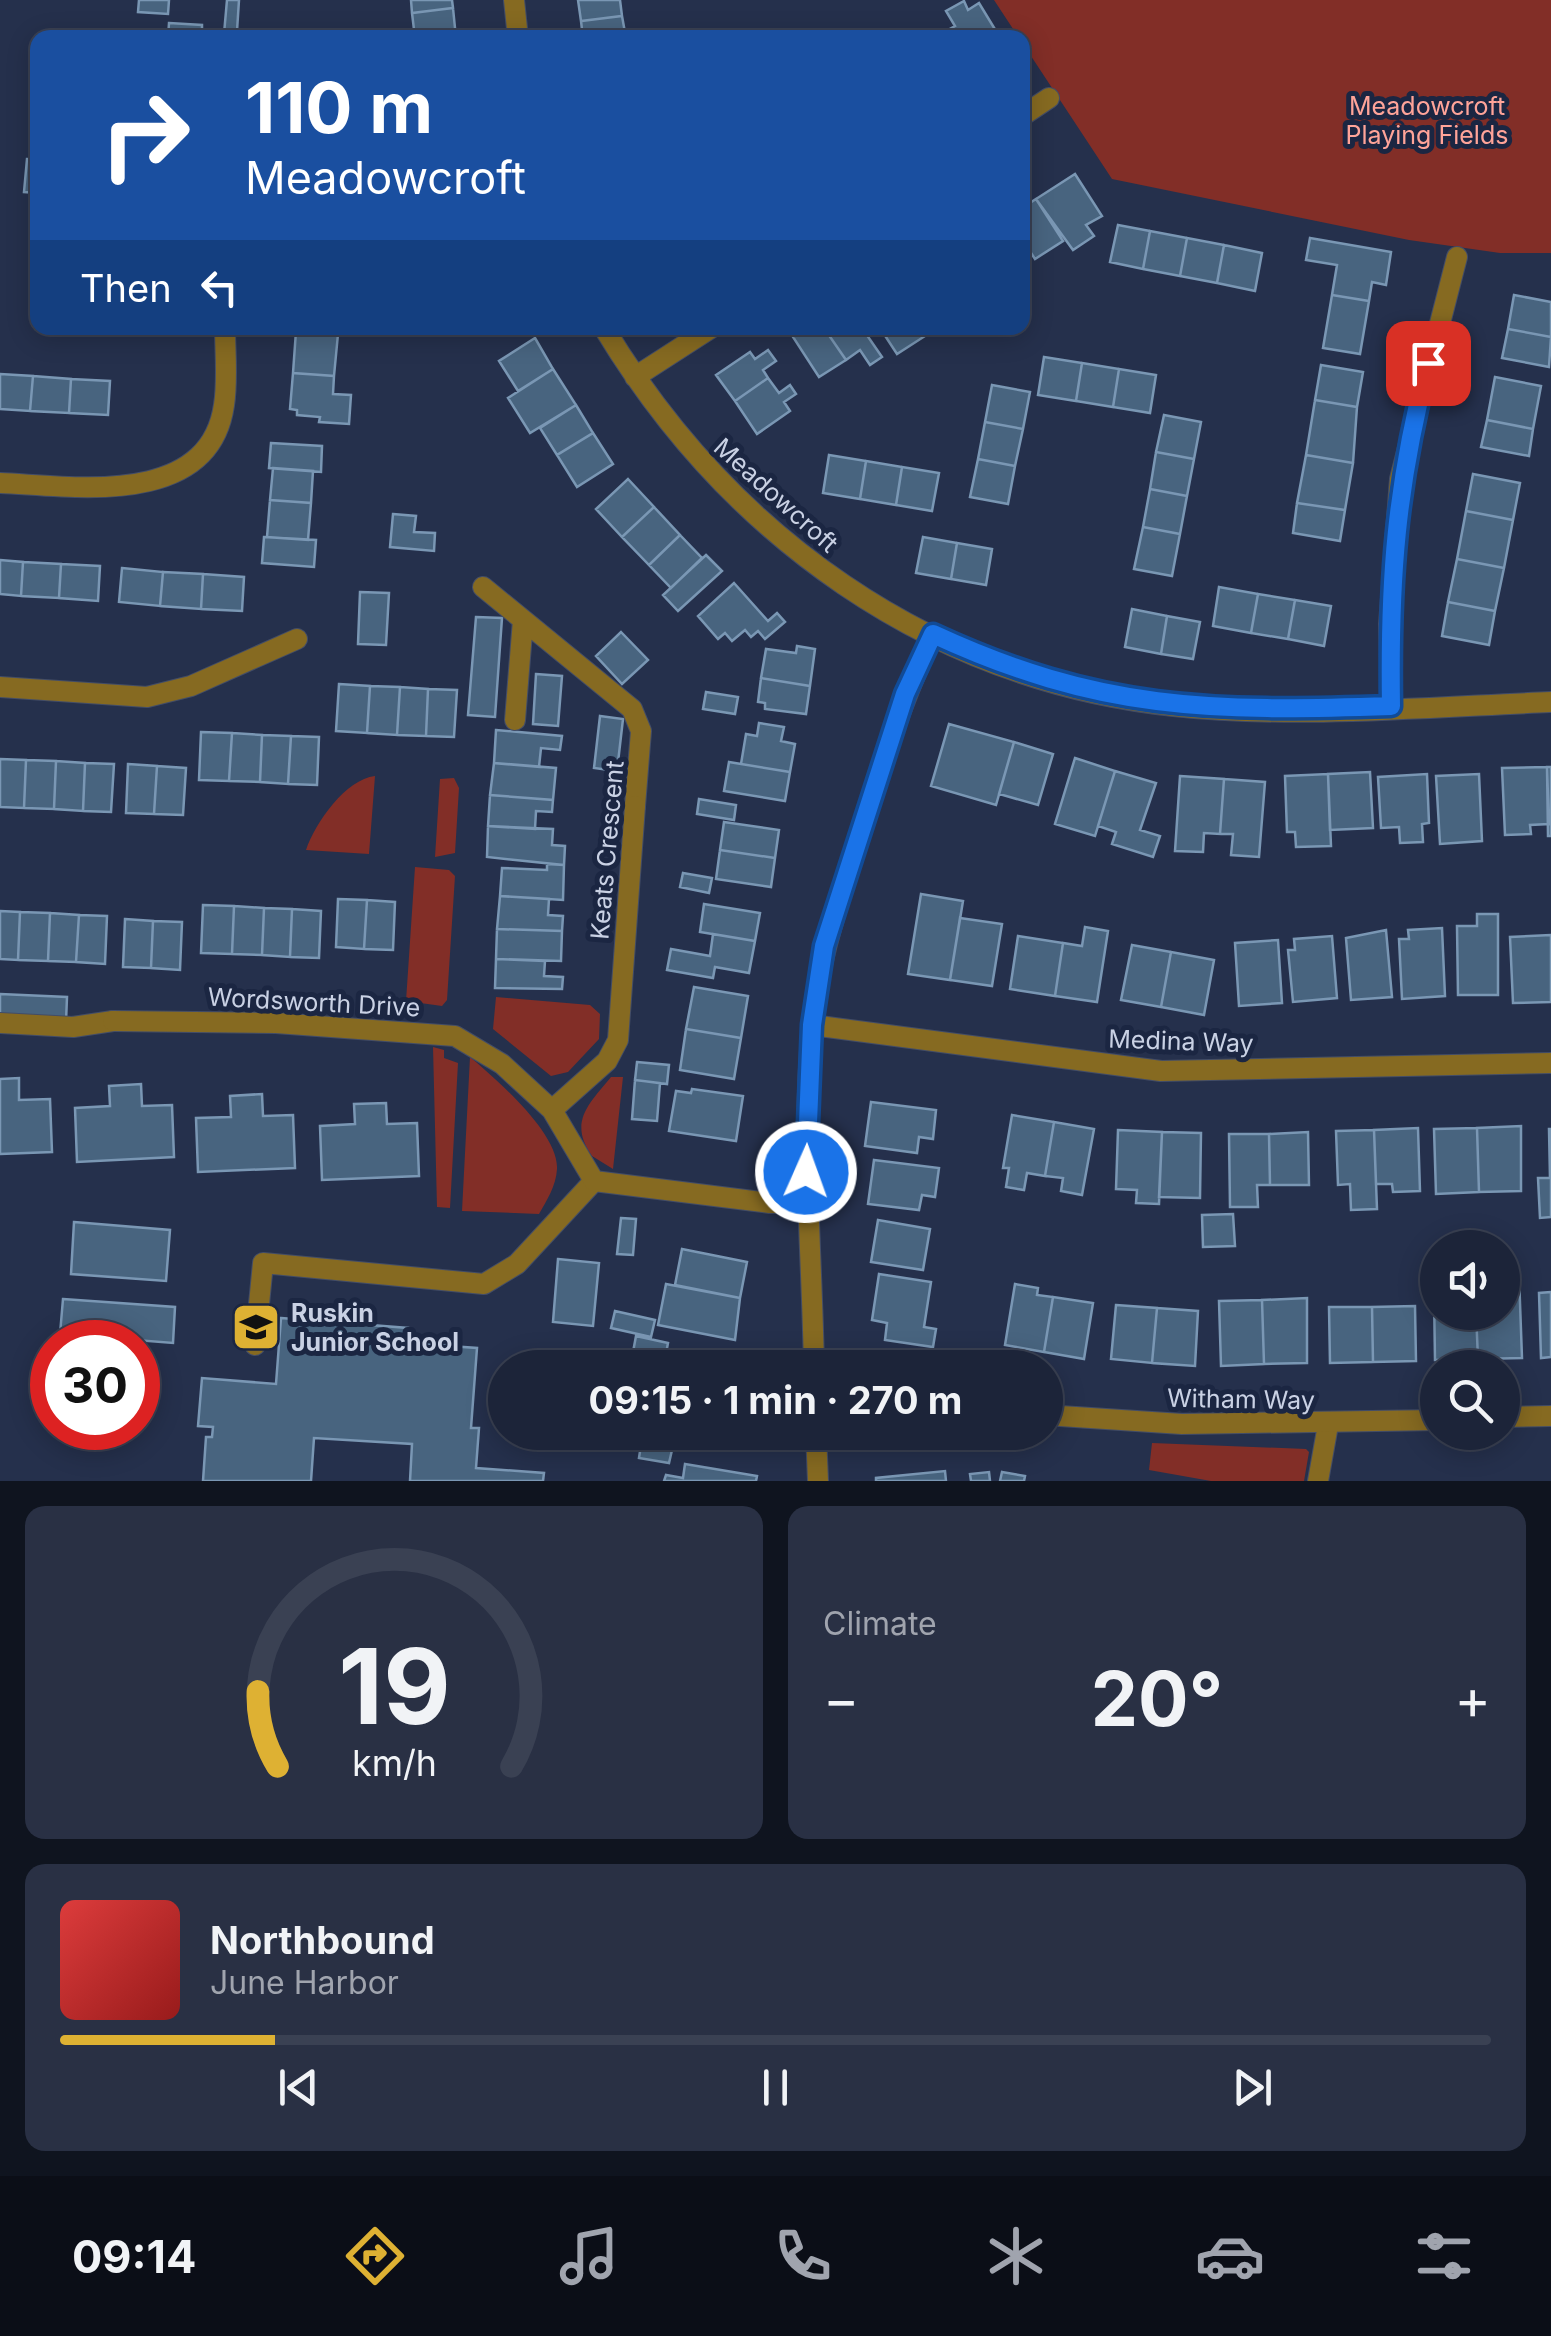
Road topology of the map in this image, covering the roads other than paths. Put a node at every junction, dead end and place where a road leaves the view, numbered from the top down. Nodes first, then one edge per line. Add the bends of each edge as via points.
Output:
1 (514, 0) edge
2 (517, 30) edge
3 (1049, 98) dead end
4 (1030, 111) edge
5 (1457, 257) dead end
6 (225, 335) edge
7 (609, 335) edge
8 (700, 335) edge
9 (635, 376) junction
10 (0, 482) edge
11 (483, 587) dead end
12 (523, 620) junction
13 (933, 634) junction
14 (297, 639) dead end
15 (0, 687) edge
16 (1551, 702) edge
17 (1391, 706) junction
18 (514, 720) dead end
19 (0, 1023) edge
20 (812, 1025) junction
21 (1551, 1063) edge
22 (552, 1110) junction
23 (594, 1181) junction
24 (805, 1203) junction
25 (255, 1345) dead end
26 (813, 1350) edge
27 (1063, 1416) edge
28 (1551, 1416) edge
29 (1520, 1417) edge
30 (1420, 1421) edge
31 (1328, 1425) junction
32 (817, 1450) edge
33 (818, 1481) edge
34 (1318, 1481) edge

1 - 2 street
3 - 4 street
5 - 17 street via 1400,480
6 - 10 street via 224,406 204,448 189,461 136,486
7 - 9 street, Meadowcroft
8 - 9 street
9 - 13 street, Meadowcroft via 706,468 781,540 840,586
11 - 12 street, Keats Crescent
12 - 18 street
12 - 22 street, Keats Crescent via 632,708 641,731 618,1040 607,1061
13 - 17 street, Meadowcroft via 1004,667 1122,698 1224,710
13 - 20 street via 905,694 824,946
14 - 15 street via 191,686 147,697
16 - 17 street, Meadowcroft
19 - 22 street, Wordsworth Drive via 295,1024 455,1036 502,1064
20 - 21 street, Medina Way via 1161,1071
20 - 24 street
22 - 23 street, Wordsworth Drive
23 - 24 street
23 - 25 street via 517,1264 484,1284 263,1264
24 - 26 street
27 - 31 street, Witham Way
28 - 29 street
30 - 31 street, Witham Way
31 - 34 street
32 - 33 street

